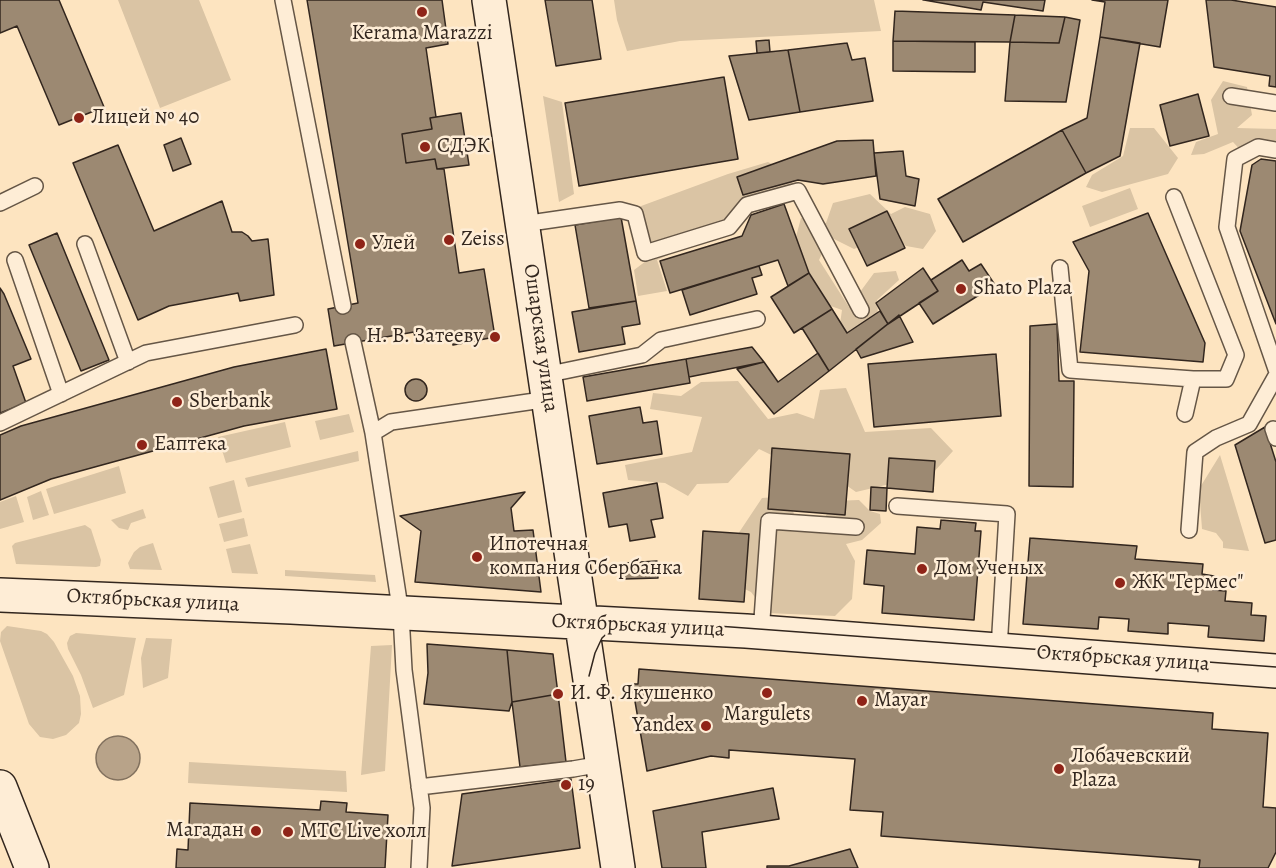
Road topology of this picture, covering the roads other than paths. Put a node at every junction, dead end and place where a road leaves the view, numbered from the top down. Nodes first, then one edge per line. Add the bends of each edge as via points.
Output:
1 (284, 0) edge
2 (489, 0) edge
3 (1231, 96) dead end
4 (1276, 103) edge
5 (1276, 150) edge
6 (35, 186) dead end
7 (1174, 197) dead end
8 (0, 203) edge
9 (523, 224) junction
10 (85, 244) dead end
11 (15, 260) dead end
12 (1060, 268) dead end
13 (343, 306) dead end
14 (861, 310) dead end
15 (757, 319) dead end
16 (295, 325) dead end
17 (353, 342) dead end
18 (128, 362) junction
19 (1276, 369) edge
20 (1276, 376) edge
21 (1193, 380) junction
22 (547, 387) junction
23 (61, 394) junction
24 (1185, 414) dead end
25 (0, 423) edge
26 (373, 433) junction
27 (897, 506) dead end
28 (856, 527) dead end
29 (1189, 530) dead end
30 (0, 595) edge
31 (401, 614) junction
32 (582, 623) junction
33 (760, 633) junction
34 (999, 649) junction
35 (1276, 671) edge
36 (602, 764) junction
37 (0, 787) edge
38 (418, 787) junction
39 (31, 868) edge
40 (419, 868) edge
41 (618, 868) edge

1 - 13 lane
2 - 9 street, Ошарская улица
3 - 4 lane
5 - 19 lane via 1258,147 1235,159 1227,227
6 - 8 lane
7 - 21 lane via 1236,355 1226,379
9 - 14 lane via 620,210 635,214 645,253 729,227 747,205 798,191
9 - 22 street, Ошарская улица
10 - 18 lane
11 - 23 lane
12 - 21 lane via 1070,370
15 - 22 lane via 662,340 642,355
16 - 18 lane via 146,353
17 - 26 lane
18 - 23 lane
20 - 29 lane via 1250,424 1195,452
21 - 24 lane
22 - 26 lane via 391,422
22 - 32 street, Ошарская улица
23 - 25 lane
26 - 31 lane
27 - 34 lane via 1007,514
28 - 33 lane via 770,521
30 - 31 street, Октябрьская улица
31 - 32 street, Октябрьская улица
31 - 38 lane
32 - 33 street, Октябрьская улица
32 - 36 street, Ошарская улица
33 - 34 street, Октябрьская улица
34 - 35 street, Октябрьская улица
36 - 38 lane
36 - 41 street, Ошарская улица
37 - 39 street
38 - 40 lane via 423,808

